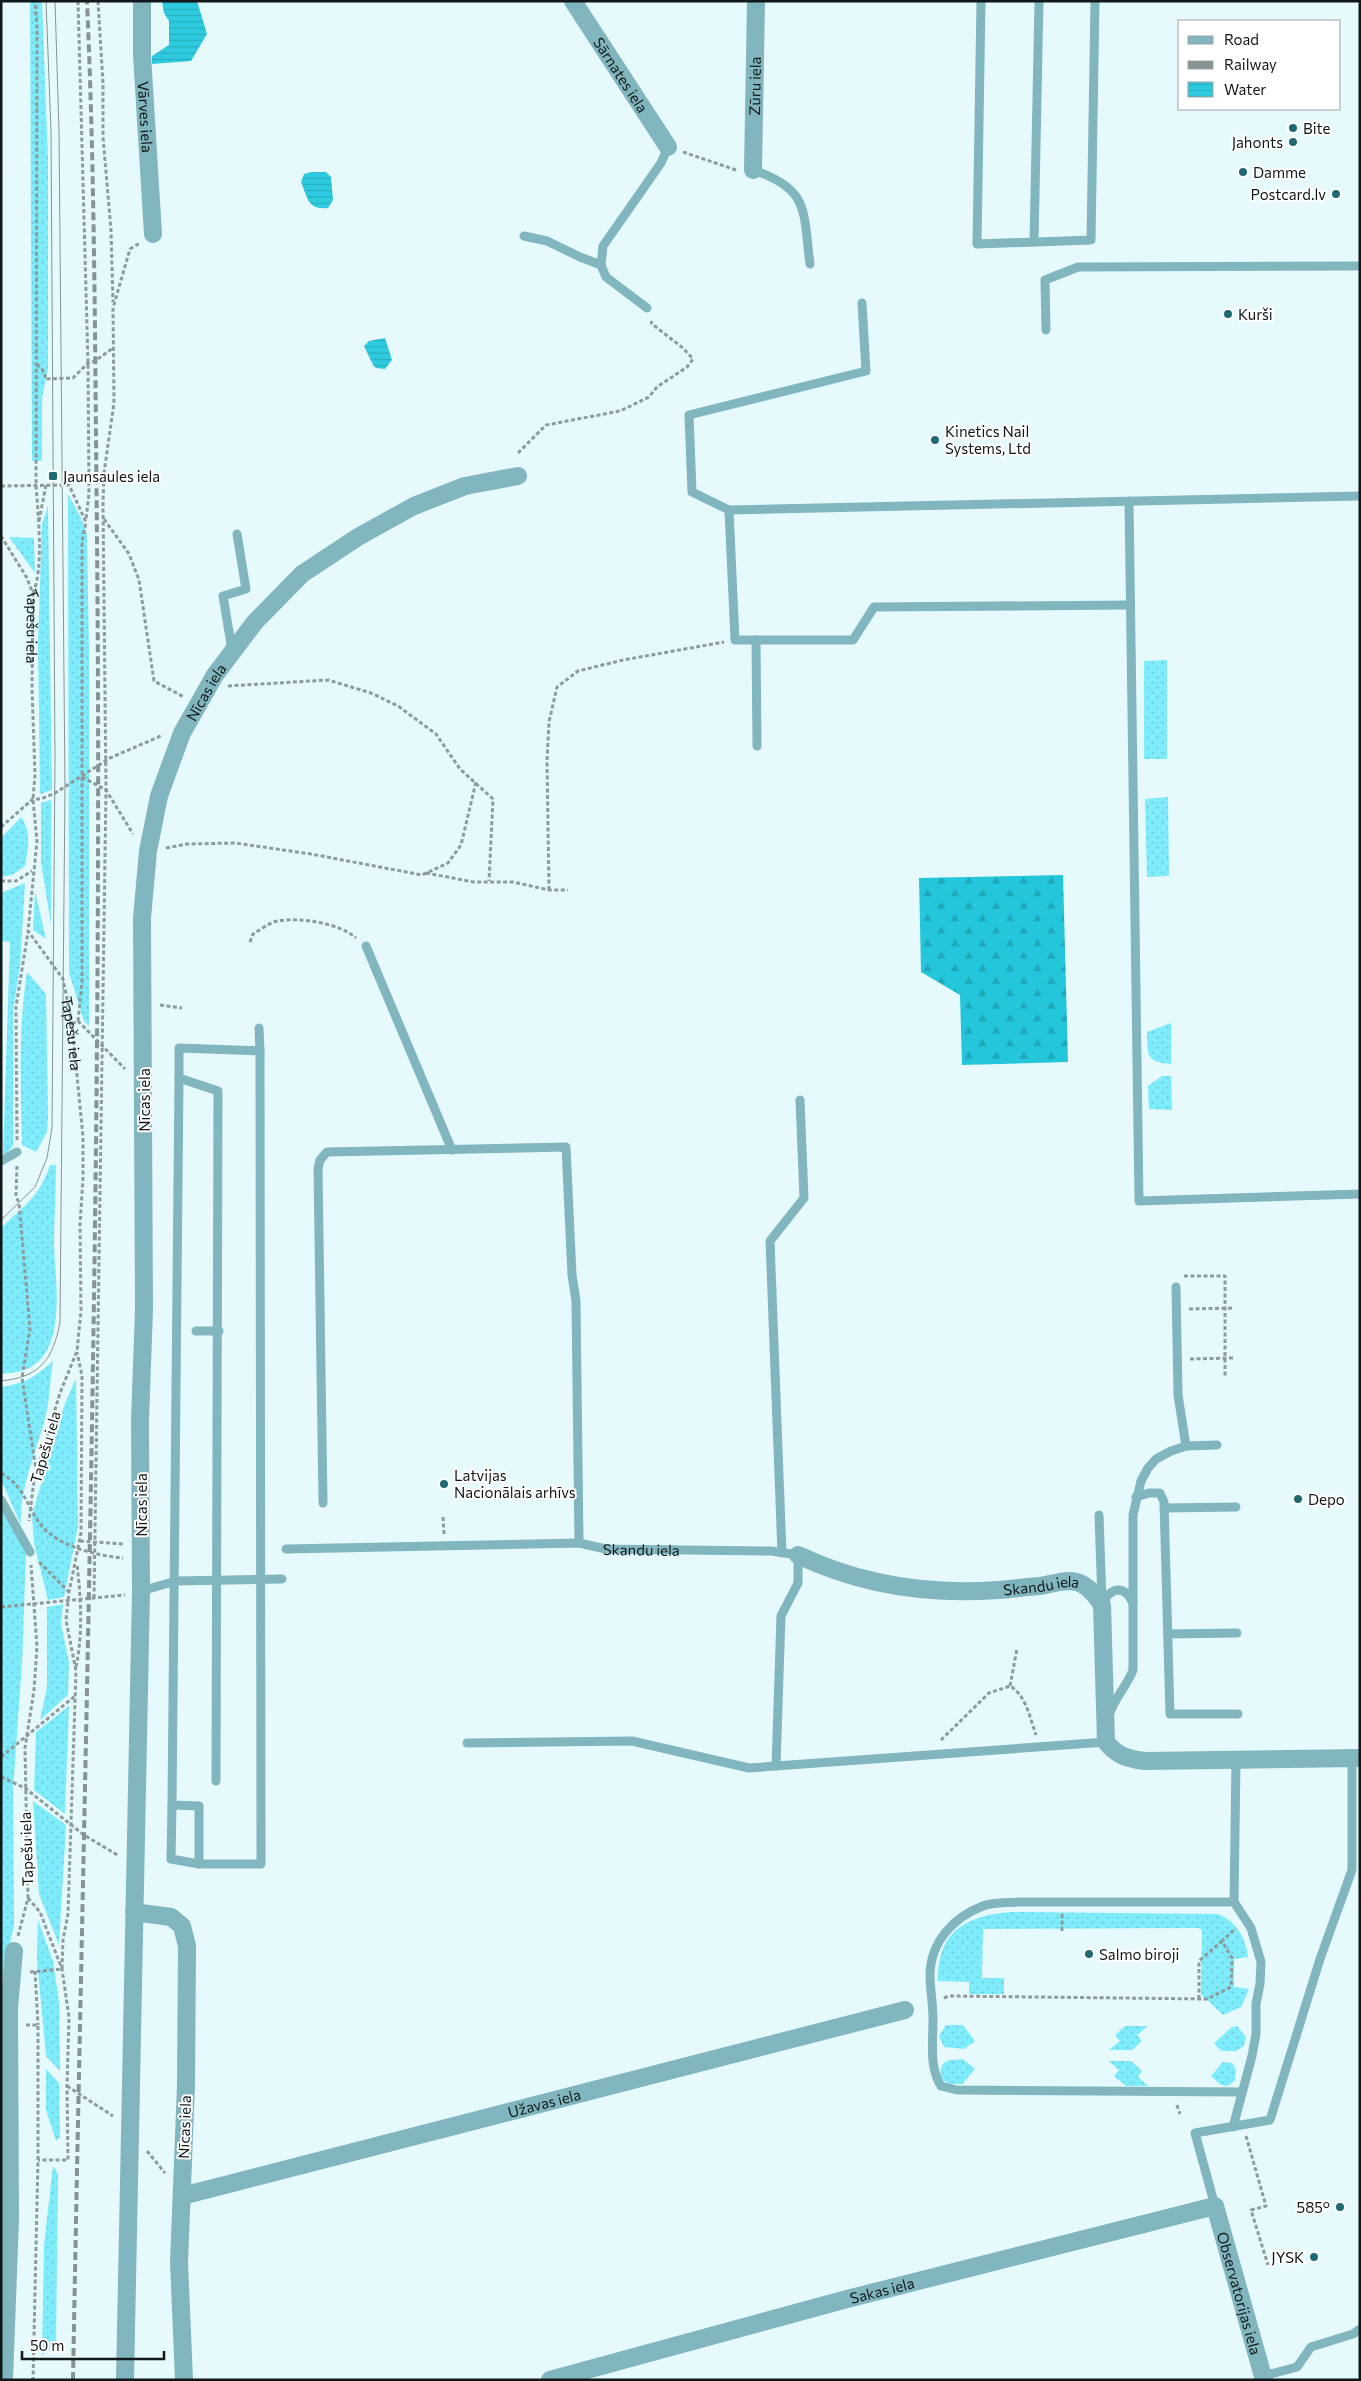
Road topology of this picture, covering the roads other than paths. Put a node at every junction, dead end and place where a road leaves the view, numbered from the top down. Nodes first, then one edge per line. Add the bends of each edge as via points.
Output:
1 (142, 1) edge
2 (573, 1) edge
3 (756, 1) edge
4 (982, 1) edge
5 (1039, 1) edge
6 (1095, 1) edge
7 (668, 147) joint
8 (753, 170) joint
9 (153, 234) road end
10 (524, 236) dead end
11 (1034, 242) junction
12 (602, 264) junction
13 (810, 264) dead end
14 (1360, 266) edge
15 (862, 303) dead end
16 (647, 308) road end
17 (1046, 330) dead end
18 (518, 476) dead end
19 (1360, 496) edge
20 (1129, 501) junction
21 (729, 510) junction
22 (237, 534) dead end
23 (1130, 605) junction
24 (756, 640) junction
25 (232, 650) junction
26 (758, 746) dead end
27 (366, 946) road end
28 (259, 1028) dead end
29 (260, 1051) junction
30 (179, 1078) junction
31 (800, 1100) dead end
32 (452, 1150) junction
33 (17, 1156) road end
34 (1, 1161) edge
35 (1360, 1194) edge
36 (1176, 1287) road end
37 (196, 1331) dead end
38 (219, 1331) junction
39 (1218, 1445) dead end
40 (1186, 1446) junction
41 (1136, 1497) junction
42 (1, 1500) edge
43 (323, 1503) dead end
44 (1236, 1507) dead end
45 (1164, 1508) junction
46 (1099, 1515) dead end
47 (578, 1544) junction
48 (286, 1550) dead end
49 (30, 1552) road end
50 (790, 1554) junction
51 (218, 1579) junction
52 (259, 1579) junction
53 (282, 1579) dead end
54 (176, 1580) junction
55 (141, 1591) junction
56 (1134, 1603) junction
57 (1102, 1604) junction
58 (1237, 1633) dead end
59 (1168, 1634) junction
60 (1238, 1714) dead end
61 (1106, 1725) junction
62 (1106, 1742) junction
63 (467, 1743) dead end
64 (1356, 1758) edge
65 (1236, 1760) junction
66 (776, 1766) junction
67 (216, 1781) dead end
68 (172, 1804) junction
69 (199, 1864) junction
70 (1234, 1902) junction
71 (134, 1912) junction
72 (14, 1951) road end
73 (905, 2010) dead end
74 (6, 2013) edge
75 (1242, 2092) junction
76 (1233, 2127) junction
77 (182, 2196) junction
78 (1215, 2206) junction
79 (1360, 2329) edge
80 (1264, 2378) edge
81 (4, 2380) edge
82 (125, 2380) edge
83 (184, 2380) edge
84 (550, 2380) edge

1 - 9 street, Vārves iela via 142,55
2 - 7 street, Sārnates iela
3 - 8 street, Zūru iela
4 - 11 lane via 977,244
5 - 11 lane
6 - 11 lane via 1091,240
7 - 12 lane via 661,163 603,246
8 - 13 lane via 788,186 800,202
10 - 12 lane via 547,241
12 - 16 lane via 606,277
14 - 17 lane via 1078,267 1045,280
15 - 21 lane via 866,371 690,415 692,492
18 - 25 street, Nīcas iela via 465,486 414,506 358,537 302,574
19 - 20 lane
20 - 21 lane
20 - 23 lane
21 - 24 lane via 735,640
22 - 25 lane via 246,589 223,596
23 - 24 lane via 874,607 853,640
23 - 35 lane via 1139,1201
24 - 26 lane
25 - 55 street, Nīcas iela via 182,733 158,796 148,851 142,918
27 - 32 lane
28 - 29 lane
29 - 30 lane via 179,1048
29 - 52 lane
30 - 38 lane via 218,1091
30 - 54 lane
31 - 50 lane via 804,1198 770,1241
32 - 43 lane via 327,1152 320,1160
32 - 47 lane via 566,1147 576,1300
33 - 34 lane
36 - 40 lane via 1178,1395
37 - 38 lane
38 - 51 lane
39 - 40 lane
40 - 41 lane via 1171,1450 1152,1464
41 - 45 lane via 1160,1494
41 - 56 lane via 1133,1515
42 - 49 lane
44 - 45 lane
45 - 59 lane
46 - 57 lane
47 - 48 lane, Skandu iela
47 - 50 lane, Skandu iela via 606,1549 771,1550
50 - 57 street, Skandu iela via 850,1575 915,1589 975,1591 1062,1580 1078,1582 1093,1592
50 - 66 lane via 798,1583 781,1616
51 - 52 lane
51 - 54 lane
51 - 67 lane
52 - 53 lane
52 - 69 lane via 261,1864
54 - 55 lane
54 - 68 lane
55 - 71 street, Nīcas iela
56 - 57 lane via 1123,1591 1113,1590
56 - 61 lane via 1132,1670 1128,1682 1116,1697
57 - 61 street
58 - 59 lane
59 - 60 lane via 1170,1714
61 - 62 street
62 - 65 street via 1116,1754 1144,1761
62 - 66 lane
63 - 66 lane via 632,1740 749,1768
64 - 65 street
64 - 76 lane via 1352,1870 1320,1959 1270,2120
65 - 70 lane
68 - 69 lane via 171,1859
68 - 69 lane via 199,1806
70 - 75 lane via 1251,1928 1260,1962 1256,2034
70 - 75 lane via 1017,1902 985,1905 962,1916 944,1931 930,1972 934,2076 941,2086 957,2090
71 - 77 street, Nīcas iela via 171,1917 182,1926 187,1946
71 - 82 street, Nīcas iela
72 - 74 street
73 - 77 street, Užavas iela
74 - 81 street via 10,2219
75 - 76 lane
76 - 78 lane via 1195,2133
77 - 83 street, Nīcas iela via 179,2262
78 - 80 street, Observatorijas iela
78 - 84 street, Sakas iela via 847,2299
79 - 80 lane via 1311,2347 1297,2367

